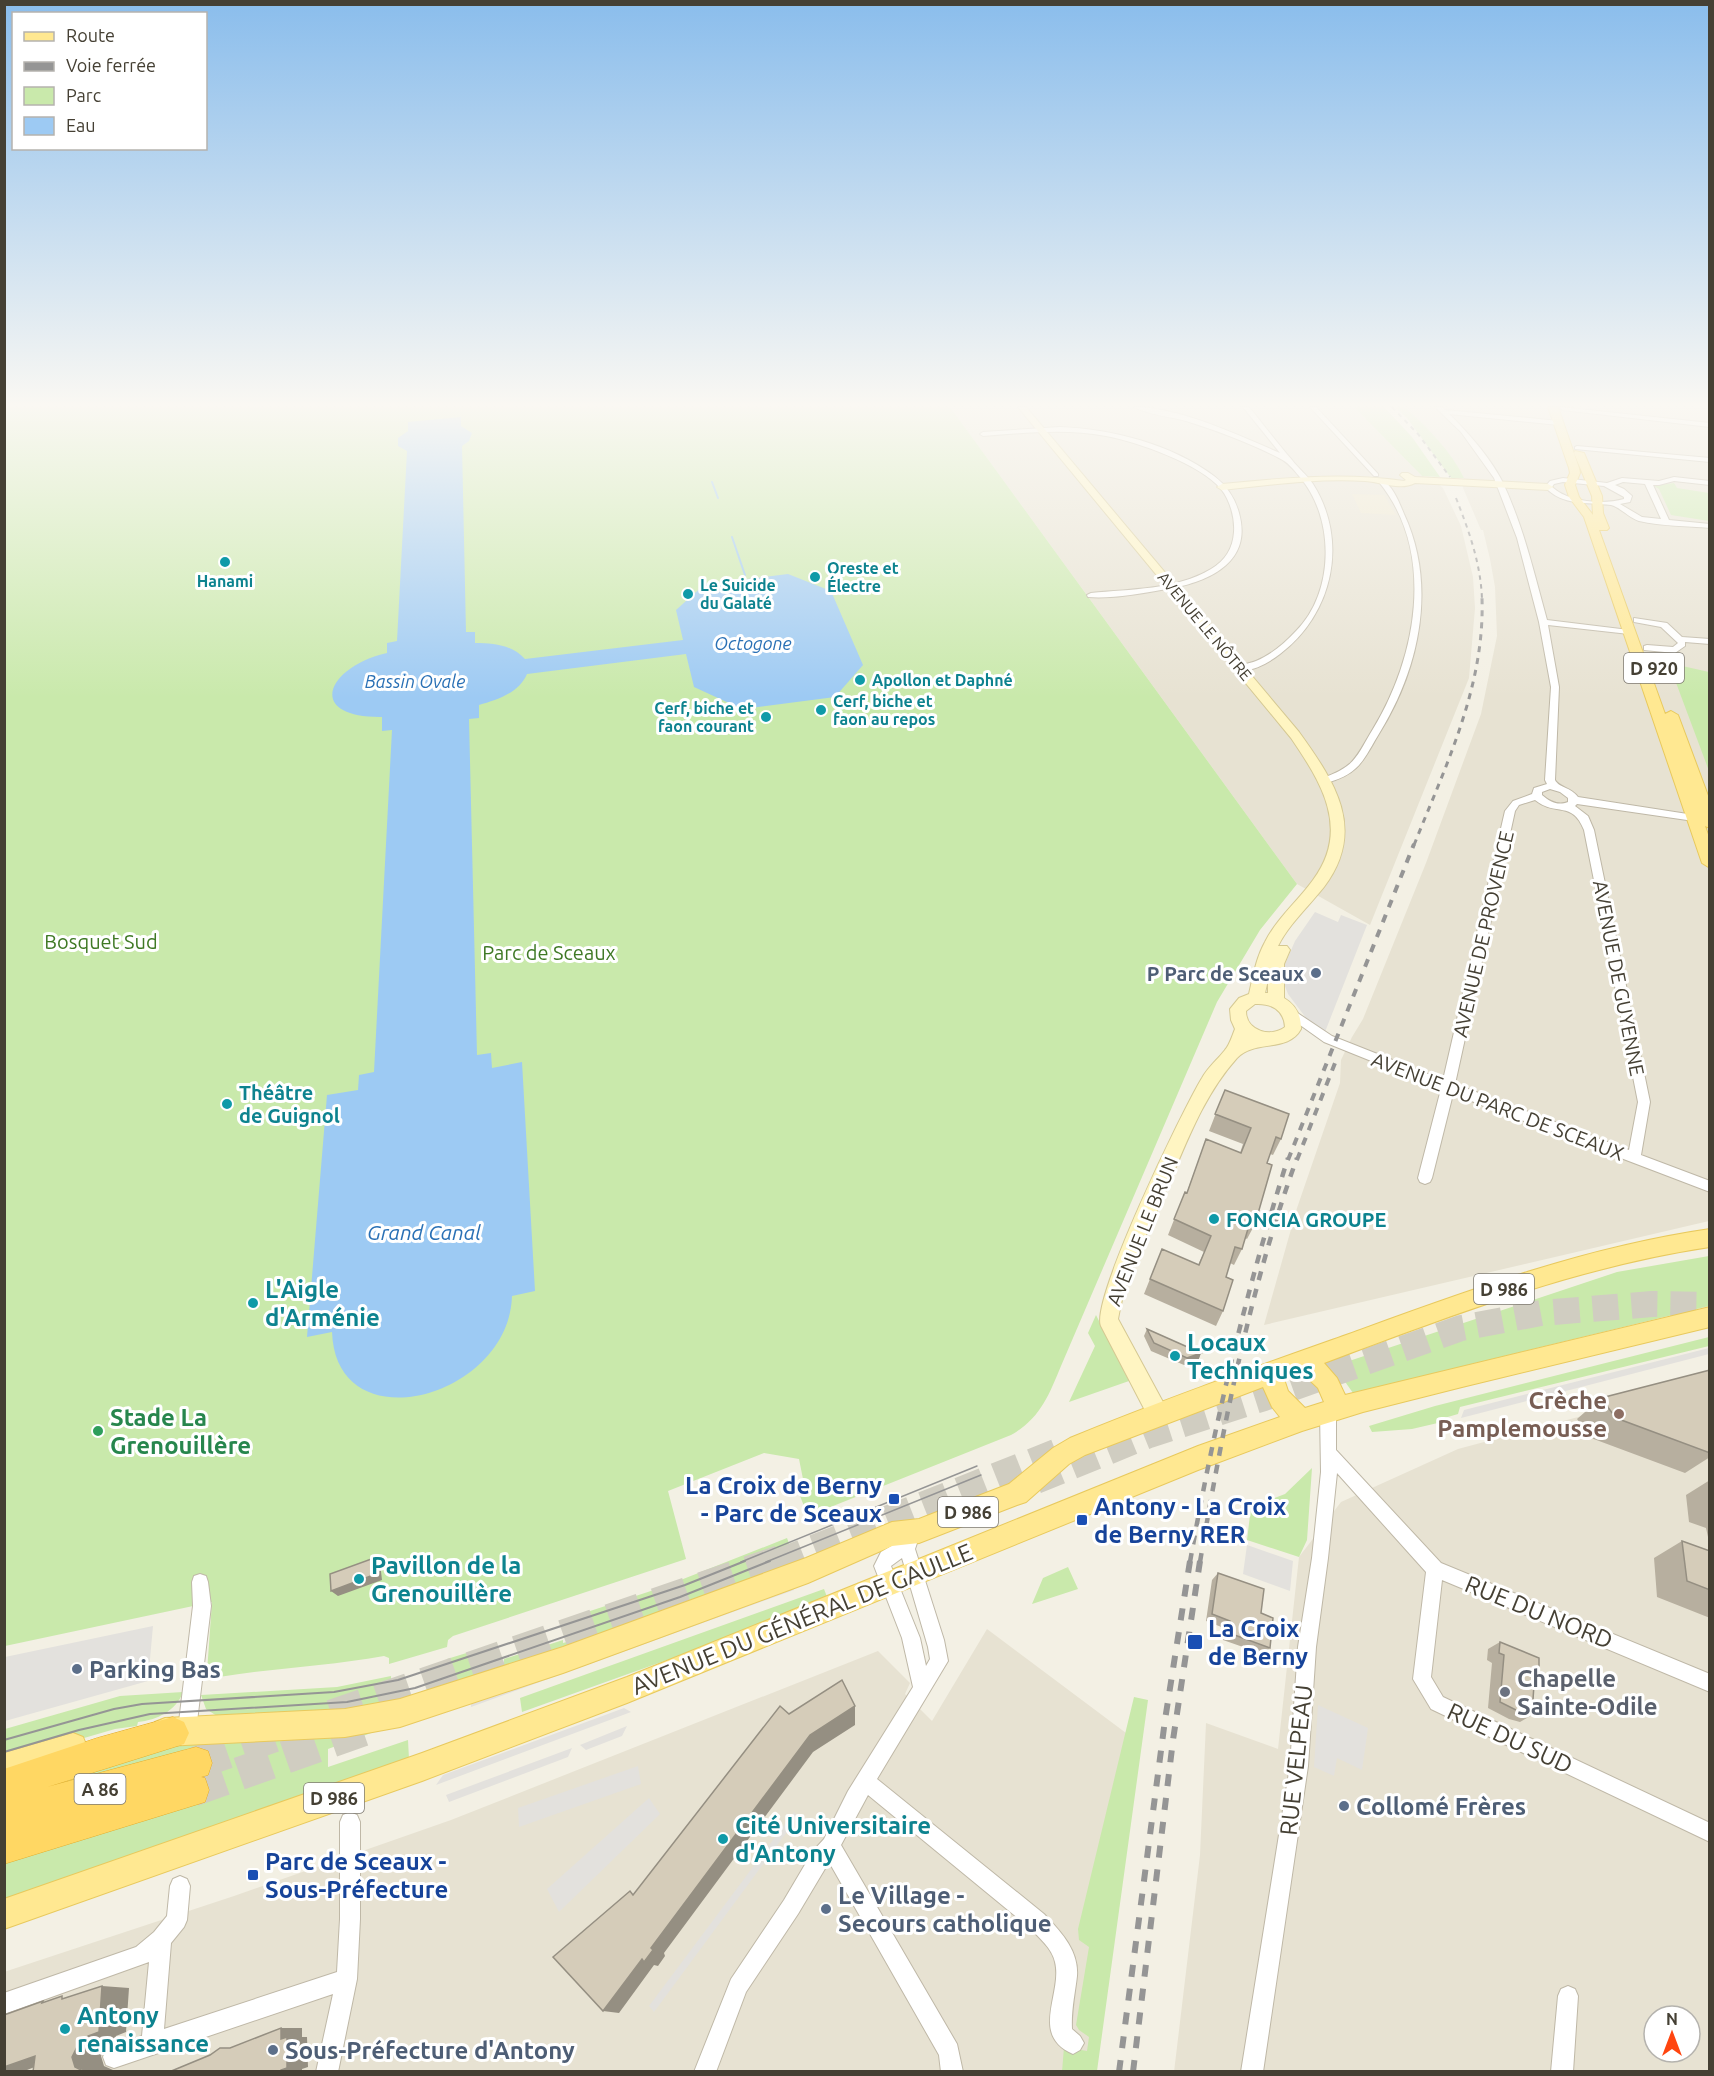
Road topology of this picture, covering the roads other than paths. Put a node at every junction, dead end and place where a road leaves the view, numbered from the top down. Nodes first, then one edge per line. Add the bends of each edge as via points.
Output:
1 (1100, 504) edge
2 (1230, 504) edge
3 (1320, 504) edge
4 (1396, 504) edge
5 (1508, 504) edge
6 (1580, 504) edge
7 (1598, 504) edge
8 (1615, 504) edge
9 (1658, 504) edge
10 (1666, 521) junction
11 (1710, 526) edge
12 (1170, 585) junction
13 (1091, 595) dead end
14 (1637, 621) junction
15 (1543, 622) junction
16 (1629, 632) junction
17 (1680, 639) junction
18 (1710, 642) edge
19 (1647, 648) junction
20 (1239, 668) junction
21 (1331, 778) junction
22 (1554, 787) junction
23 (1537, 796) junction
24 (1571, 803) junction
25 (1694, 818) junction
26 (1710, 824) edge
27 (1710, 863) edge
28 (1256, 998) junction
29 (1276, 1002) junction
30 (1292, 1015) junction
31 (1244, 1028) junction
32 (1264, 1038) junction
33 (1234, 1051) junction
34 (1448, 1088) junction
35 (1634, 1158) junction
36 (1425, 1178) dead end
37 (1710, 1187) edge
38 (1710, 1238) edge
39 (1710, 1317) edge
40 (1303, 1360) junction
41 (1273, 1371) junction
42 (1333, 1410) junction
43 (1159, 1415) junction
44 (1302, 1420) junction
45 (1329, 1453) junction
46 (906, 1537) junction
47 (1435, 1569) junction
48 (917, 1574) junction
49 (200, 1582) dead end
50 (888, 1586) junction
51 (1710, 1683) edge
52 (922, 1687) junction
53 (180, 1732) junction
54 (4, 1767) edge
55 (865, 1781) junction
56 (4, 1786) edge
57 (4, 1816) edge
58 (350, 1822) dead end
59 (1710, 1833) edge
60 (831, 1846) junction
61 (4, 1847) edge
62 (180, 1886) dead end
63 (4, 1914) edge
64 (160, 1940) junction
65 (347, 1978) junction
66 (1568, 1996) dead end
67 (4, 2004) edge
68 (152, 2043) junction
69 (1073, 2043) dead end
70 (114, 2057) dead end
71 (327, 2072) edge
72 (705, 2072) edge
73 (952, 2072) edge
74 (1252, 2072) edge
75 (1562, 2072) edge

1 - 12 main road, AVENUE LE NÔTRE
2 - 12 street via 1237,520 1234,552 1210,573
3 - 20 street via 1326,517 1330,563 1319,604 1292,642 1261,664
4 - 21 street via 1413,543 1419,576 1419,608 1412,643 1387,715 1351,769
5 - 15 street
6 - 16 main road, D 920 via 1589,517
7 - 14 main road, D 920
8 - 10 street via 1637,518
9 - 10 street
10 - 11 street
12 - 13 street
12 - 20 main road, AVENUE LE NÔTRE
14 - 17 street via 1664,625
14 - 19 main road, D 920
15 - 16 street
15 - 22 street via 1555,687 1551,780
16 - 25 main road, D 920
17 - 18 street
17 - 19 street via 1682,644 1675,650
19 - 26 main road, D 920
20 - 21 main road, AVENUE LE NÔTRE
21 - 28 main road via 1338,818 1336,845 1323,877 1273,941
21 - 29 main road via 1342,789 1345,802 1344,847 1335,872 1285,941 1276,964
22 - 23 street, AVENUE DE PROVENCE via 1540,788
22 - 24 street via 1566,791
23 - 24 street via 1560,807
23 - 34 street, AVENUE DE PROVENCE via 1516,803 1510,811
24 - 25 street
24 - 35 street, AVENUE DE GUYENNE via 1589,830 1644,1102
25 - 27 main road, D 920
28 - 29 main road
28 - 31 main road via 1238,1009
29 - 30 main road
30 - 32 main road via 1294,1022 1289,1034
30 - 34 street, AVENUE DU PARC DE SCEAUX via 1328,1039
31 - 32 main road
31 - 33 main road, AVENUE LE BRUN
32 - 33 main road, AVENUE LE BRUN
33 - 43 main road, AVENUE LE BRUN via 1209,1080 1190,1115 1111,1303 1108,1320
34 - 35 street, AVENUE DU PARC DE SCEAUX
34 - 36 street, AVENUE DE PROVENCE
35 - 37 street, AVENUE DU PARC DE SCEAUX
38 - 40 main road, AVENUE DU GÉNÉRAL DE GAULLE / D 986 via 1571,1266
39 - 42 main road, AVENUE DU GÉNÉRAL DE GAULLE / D 986
40 - 41 main road, AVENUE DU GÉNÉRAL DE GAULLE / D 986
40 - 42 main road via 1332,1387
41 - 43 main road, AVENUE DU GÉNÉRAL DE GAULLE / D 986
41 - 44 main road via 1271,1383 1285,1408
42 - 44 main road, AVENUE DU GÉNÉRAL DE GAULLE / D 986
42 - 45 street, RUE VELPEAU
43 - 46 main road, AVENUE DU GÉNÉRAL DE GAULLE / D 986 via 1078,1446 1017,1493
44 - 48 main road, AVENUE DU GÉNÉRAL DE GAULLE / D 986 via 1177,1466
45 - 47 street
45 - 74 street, RUE VELPEAU via 1307,1647 1299,1766
46 - 48 street
46 - 50 street via 883,1560
46 - 53 main road, AVENUE DU GÉNÉRAL DE GAULLE / D 986 via 563,1660 399,1713 345,1723
47 - 51 street, RUE DU NORD
47 - 59 street, RUE DU SUD via 1422,1679 1437,1703
48 - 50 main road, AVENUE DU GÉNÉRAL DE GAULLE / D 986
48 - 52 street via 938,1643 939,1661
49 - 53 street via 202,1606
50 - 52 street via 911,1638
50 - 63 main road, AVENUE DU GÉNÉRAL DE GAULLE / D 986 via 423,1767
52 - 55 street
53 - 54 main road, AVENUE DU GÉNÉRAL DE GAULLE / D 986 via 144,1731 101,1738
53 - 56 highway via 97,1754
55 - 60 street
55 - 69 street via 1056,1939 1066,1956 1068,1971 1062,2034
57 - 61 highway, A 86 via 194,1776
58 - 65 street
60 - 72 street via 738,1986
60 - 73 street via 949,2052
62 - 64 street via 177,1920
64 - 67 street via 141,1955
64 - 68 street
65 - 68 street
65 - 71 street
66 - 75 street
68 - 70 street

